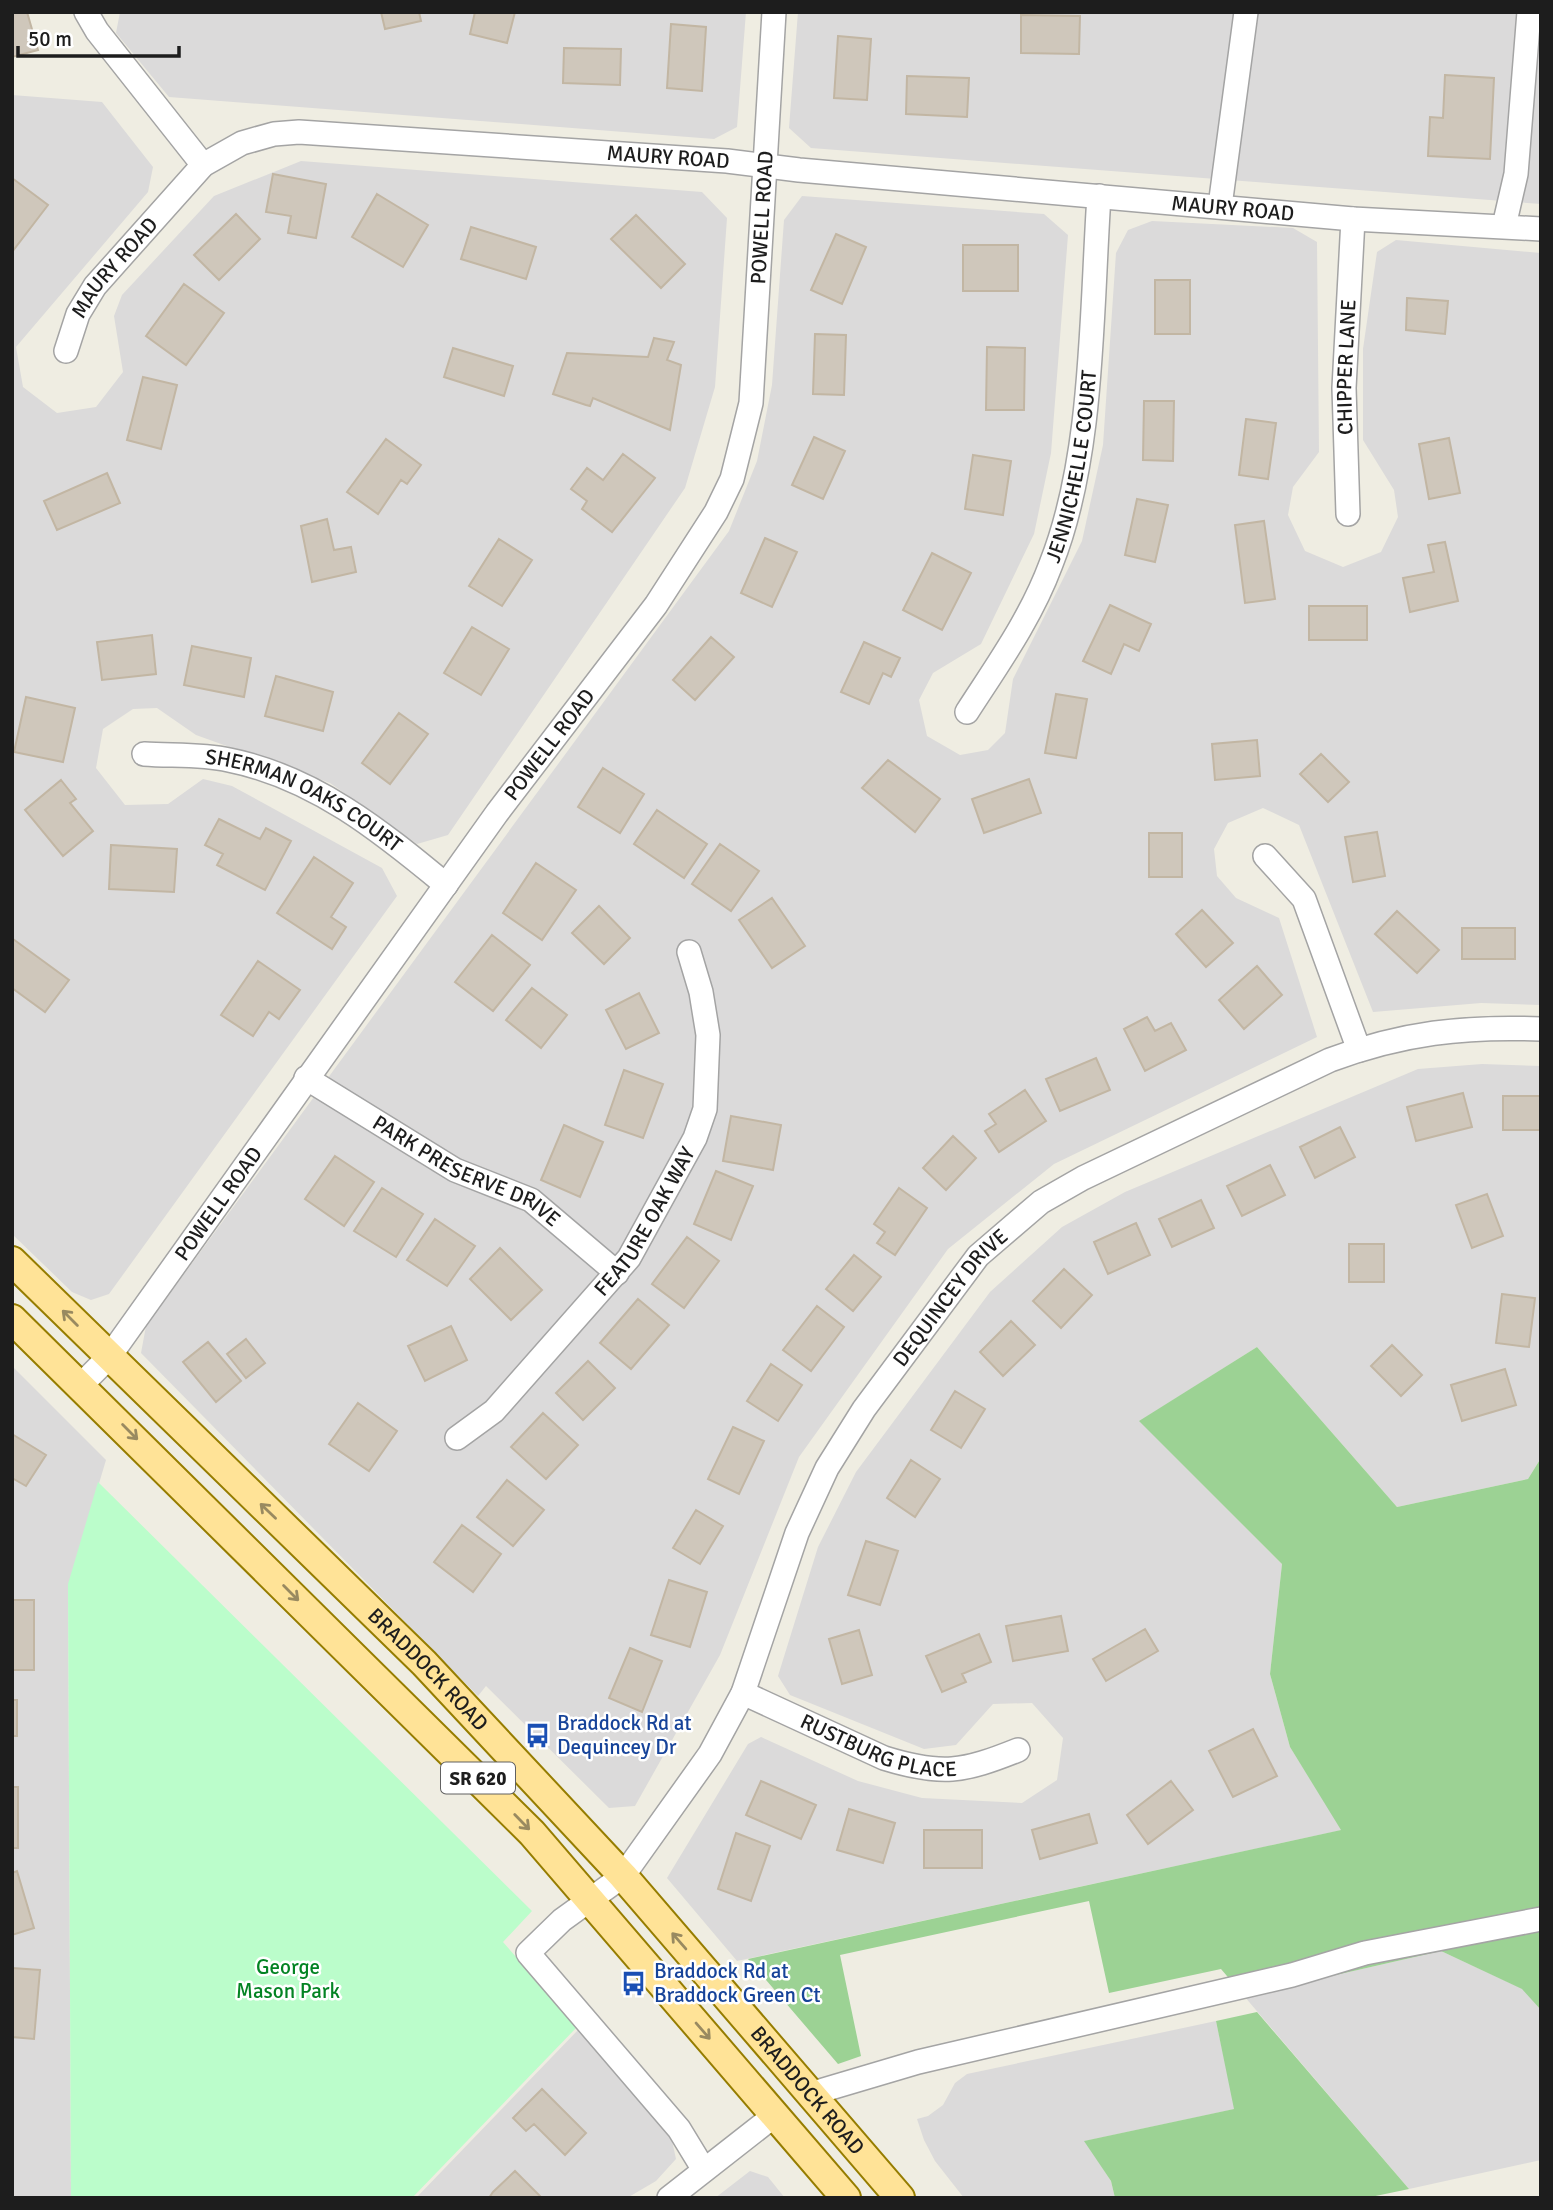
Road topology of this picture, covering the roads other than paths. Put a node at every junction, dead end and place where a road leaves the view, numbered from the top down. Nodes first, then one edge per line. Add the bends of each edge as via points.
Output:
1 (86, 12) edge
2 (774, 12) edge
3 (1246, 12) edge
4 (1529, 12) edge
5 (203, 165) junction
6 (764, 166) junction
7 (1100, 196) junction
8 (1220, 206) junction
9 (1353, 219) junction
10 (1504, 226) junction
11 (1541, 229) edge
12 (66, 351) dead end
13 (1348, 514) dead end
14 (967, 712) dead end
15 (144, 754) dead end
16 (1265, 856) dead end
17 (446, 885) junction
18 (689, 951) dead end
19 (1541, 1029) edge
20 (1359, 1050) junction
21 (306, 1078) junction
22 (12, 1261) edge
23 (617, 1273) junction
24 (12, 1319) edge
25 (109, 1357) junction
26 (81, 1385) junction
27 (457, 1437) dead end
28 (743, 1693) junction
29 (1018, 1750) dead end
30 (623, 1876) junction
31 (589, 1900) junction
32 (1541, 1919) edge
33 (810, 2094) junction
34 (775, 2115) junction
35 (704, 2170) junction
36 (669, 2198) edge
37 (846, 2198) edge
38 (900, 2198) edge

1 - 5 street
2 - 6 street, POWELL ROAD
3 - 8 street
4 - 10 street via 1516,174
5 - 6 street, MAURY ROAD via 242,143 299,132
5 - 12 street, MAURY ROAD via 94,286 78,314
6 - 7 street, MAURY ROAD
6 - 17 street, POWELL ROAD via 752,392 732,479 716,513 656,605
7 - 8 street, MAURY ROAD
7 - 14 street, JENNICHELLE COURT via 1080,451 1064,529 1034,603
8 - 9 street, MAURY ROAD
9 - 10 street, MAURY ROAD
9 - 13 street, CHIPPER LANE via 1344,388
10 - 11 street, MAURY ROAD
15 - 17 street, SHERMAN OAKS COURT via 229,760 314,789 381,831
16 - 20 street via 1304,899
17 - 21 street, POWELL ROAD
18 - 23 street, FEATURE OAK WAY via 708,1035 705,1109 677,1175
19 - 20 street, DEQUINCEY DRIVE via 1460,1028
20 - 28 street, DEQUINCEY DRIVE via 1083,1178 1041,1202 978,1256 864,1409 827,1468 797,1533
21 - 23 street, PARK PRESERVE DRIVE via 455,1170 531,1200
21 - 25 street, POWELL ROAD
25 -> 22 main road, BRADDOCK ROAD / SR 620
23 - 27 street, FEATURE OAK WAY via 494,1411
24 - 26 main road, BRADDOCK ROAD / SR 620
25 - 26 street, POWELL ROAD
30 -> 25 main road, BRADDOCK ROAD / SR 620 via 424,1663
26 -> 31 main road, BRADDOCK ROAD / SR 620 via 456,1755
28 - 29 street, RUSTBURG PLACE via 907,1766 956,1771
28 - 30 street, DEQUINCEY DRIVE via 695,1778
30 - 31 street, DEQUINCEY DRIVE
33 -> 30 main road, BRADDOCK ROAD / SR 620
31 -> 34 main road, BRADDOCK ROAD / SR 620
31 - 35 street, DEQUINCEY DRIVE via 528,1953 679,2129
32 - 33 street via 1364,1953 1266,1981 918,2062
33 - 38 main road, BRADDOCK ROAD / SR 620
34 - 35 street
34 - 37 main road, BRADDOCK ROAD / SR 620
35 - 36 street

